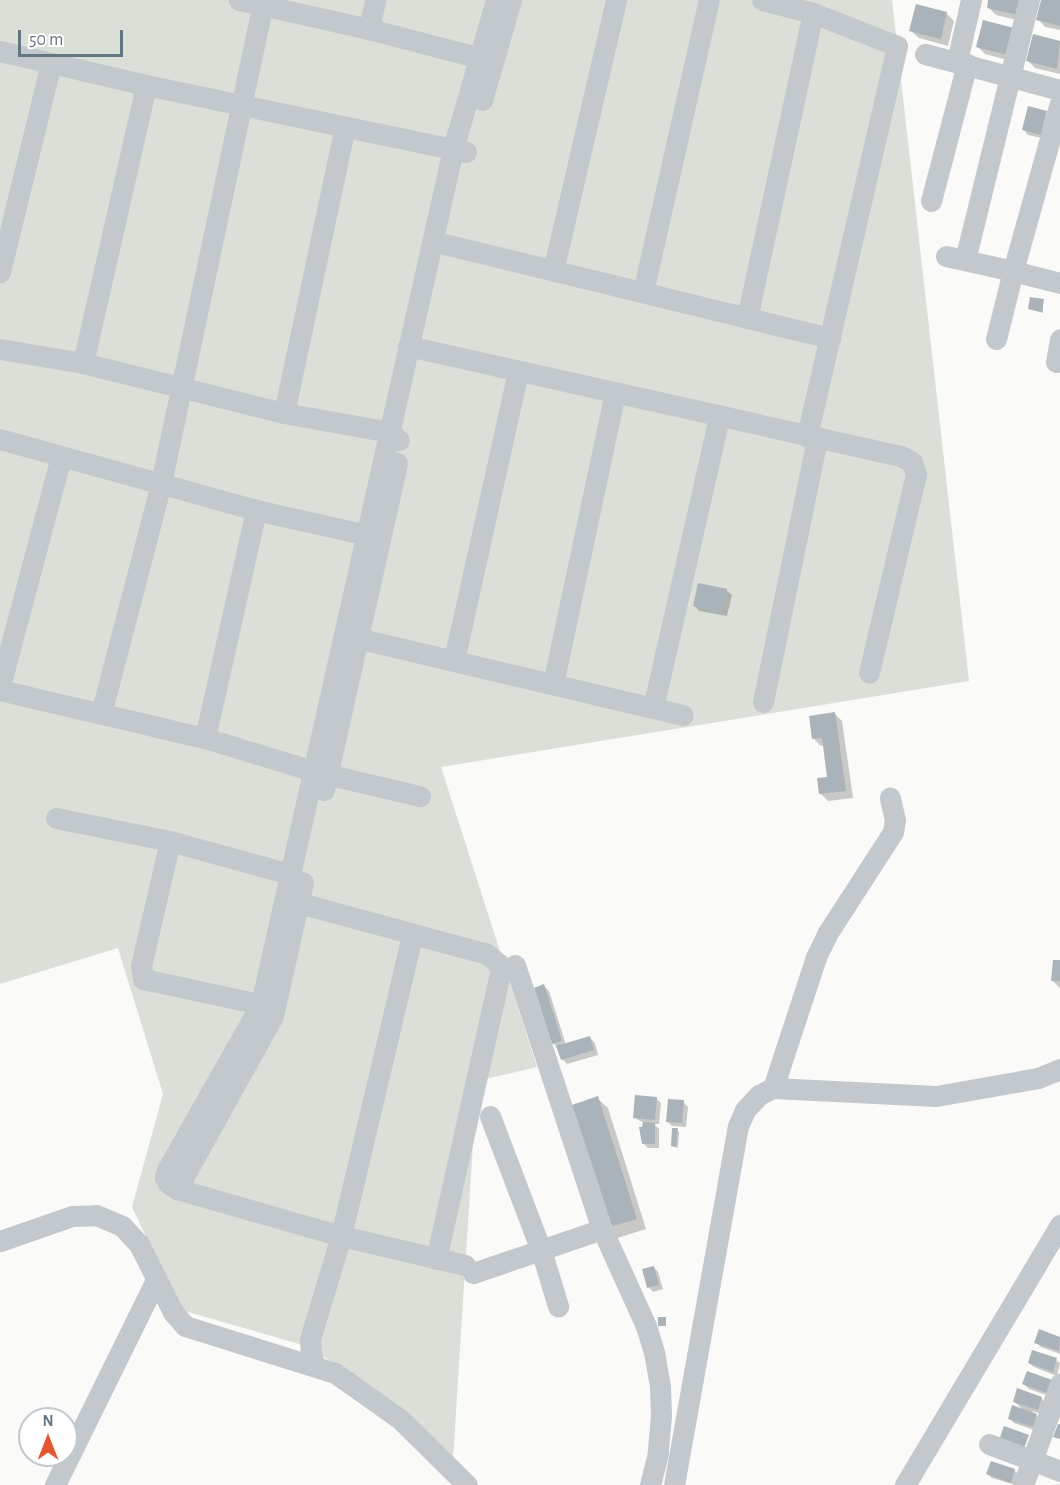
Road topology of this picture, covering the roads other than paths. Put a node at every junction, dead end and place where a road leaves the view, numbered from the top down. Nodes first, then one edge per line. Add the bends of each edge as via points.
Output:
1 (239, 0) edge
2 (375, 0) edge
3 (496, 0) edge
4 (512, 0) edge
5 (616, 0) edge
6 (709, 0) edge
7 (762, 0) edge
8 (970, 0) edge
9 (1029, 0) edge
10 (264, 2) edge
11 (813, 13) junction
12 (369, 29) junction
13 (0, 51) edge
14 (926, 54) dead end
15 (486, 59) junction
16 (51, 63) junction
17 (962, 63) junction
18 (1009, 74) junction
19 (146, 85) junction
20 (1060, 90) edge
21 (1060, 103) edge
22 (242, 104) junction
23 (345, 126) junction
24 (460, 150) junction
25 (931, 201) dead end
26 (439, 242) junction
27 (553, 271) junction
28 (1013, 271) junction
29 (0, 272) edge
30 (1060, 282) edge
31 (643, 292) junction
32 (747, 318) junction
33 (830, 338) junction
34 (996, 339) dead end
35 (1060, 339) edge
36 (415, 347) junction
37 (0, 349) edge
38 (1056, 362) dead end
39 (83, 363) junction
40 (518, 371) junction
41 (181, 388) junction
42 (615, 393) junction
43 (284, 413) junction
44 (719, 417) junction
45 (396, 437) junction
46 (812, 438) junction
47 (0, 439) edge
48 (61, 457) junction
49 (161, 483) junction
50 (256, 510) junction
51 (372, 537) junction
52 (351, 636) junction
53 (454, 660) junction
54 (869, 674) dead end
55 (553, 684) junction
56 (0, 688) edge
57 (763, 702) dead end
58 (653, 708) junction
59 (101, 714) junction
60 (683, 715) dead end
61 (205, 738) junction
62 (320, 772) junction
63 (420, 796) dead end
64 (890, 798) dead end
65 (56, 818) dead end
66 (170, 841) junction
67 (290, 874) junction
68 (291, 901) junction
69 (412, 935) junction
70 (515, 965) dead end
71 (269, 1006) junction
72 (1060, 1069) edge
73 (774, 1088) junction
74 (490, 1116) dead end
75 (1060, 1225) edge
76 (602, 1229) junction
77 (341, 1236) junction
78 (0, 1241) edge
79 (541, 1250) junction
80 (436, 1259) junction
81 (156, 1280) junction
82 (558, 1306) dead end
83 (315, 1366) junction
84 (1060, 1384) edge
85 (989, 1444) dead end
86 (1032, 1460) junction
87 (1060, 1471) edge
88 (55, 1485) edge
89 (467, 1485) edge
90 (650, 1485) edge
91 (674, 1485) edge
92 (905, 1485) edge
93 (1023, 1485) edge

1 - 10 street
2 - 12 street
3 - 15 street
4 - 15 street
5 - 27 street
6 - 31 street
7 - 11 street
8 - 17 street
9 - 18 street
10 - 12 street
10 - 22 street
11 - 32 street
11 - 33 street via 897,46
12 - 15 street
13 - 16 street
14 - 17 street
15 - 24 street
16 - 19 street
16 - 29 street
17 - 18 street
17 - 25 street
18 - 20 street
18 - 28 street via 956,258
19 - 22 street
19 - 39 street
21 - 28 street
22 - 23 street
22 - 41 street
23 - 24 street
23 - 43 street
24 - 26 street
26 - 27 street
26 - 36 street
27 - 31 street
28 - 30 street
28 - 34 street
31 - 32 street
32 - 33 street
33 - 46 street
35 - 38 street
36 - 40 street
36 - 45 street
37 - 39 street
39 - 41 street
40 - 42 street
40 - 53 street
41 - 43 street
41 - 49 street
42 - 44 street
42 - 55 street
43 - 45 street
44 - 46 street
44 - 58 street
45 - 51 street
46 - 54 street via 902,456 912,462 916,474
46 - 57 street
47 - 48 street
48 - 49 street
48 - 56 street
49 - 50 street
49 - 59 street
50 - 51 street
50 - 61 street
51 - 52 street
52 - 53 street
52 - 62 street
53 - 55 street
55 - 58 street
56 - 59 street
58 - 60 street
59 - 61 street
61 - 62 street
62 - 63 street
62 - 67 street
62 - 68 street
64 - 73 street via 895,820 893,832 816,957
65 - 66 street
66 - 67 street
66 - 71 street via 141,966 143,979
67 - 68 street
68 - 69 street
68 - 71 street
69 - 77 street
69 - 80 street via 494,958 500,973
70 - 76 street
71 - 77 street via 166,1170 168,1184
72 - 73 street via 1038,1078 936,1096
73 - 91 street via 759,1095 745,1110 738,1126
74 - 79 street
75 - 92 street
76 - 79 street
76 - 90 street via 646,1326 660,1386 657,1453
77 - 80 street
77 - 83 street via 310,1339
78 - 81 street via 72,1216 96,1215 122,1226 139,1244
79 - 80 street via 469,1269
79 - 82 street
81 - 83 street via 184,1326
81 - 88 street
83 - 89 street via 335,1373 400,1419
84 - 86 street
85 - 86 street
86 - 87 street
86 - 93 street

